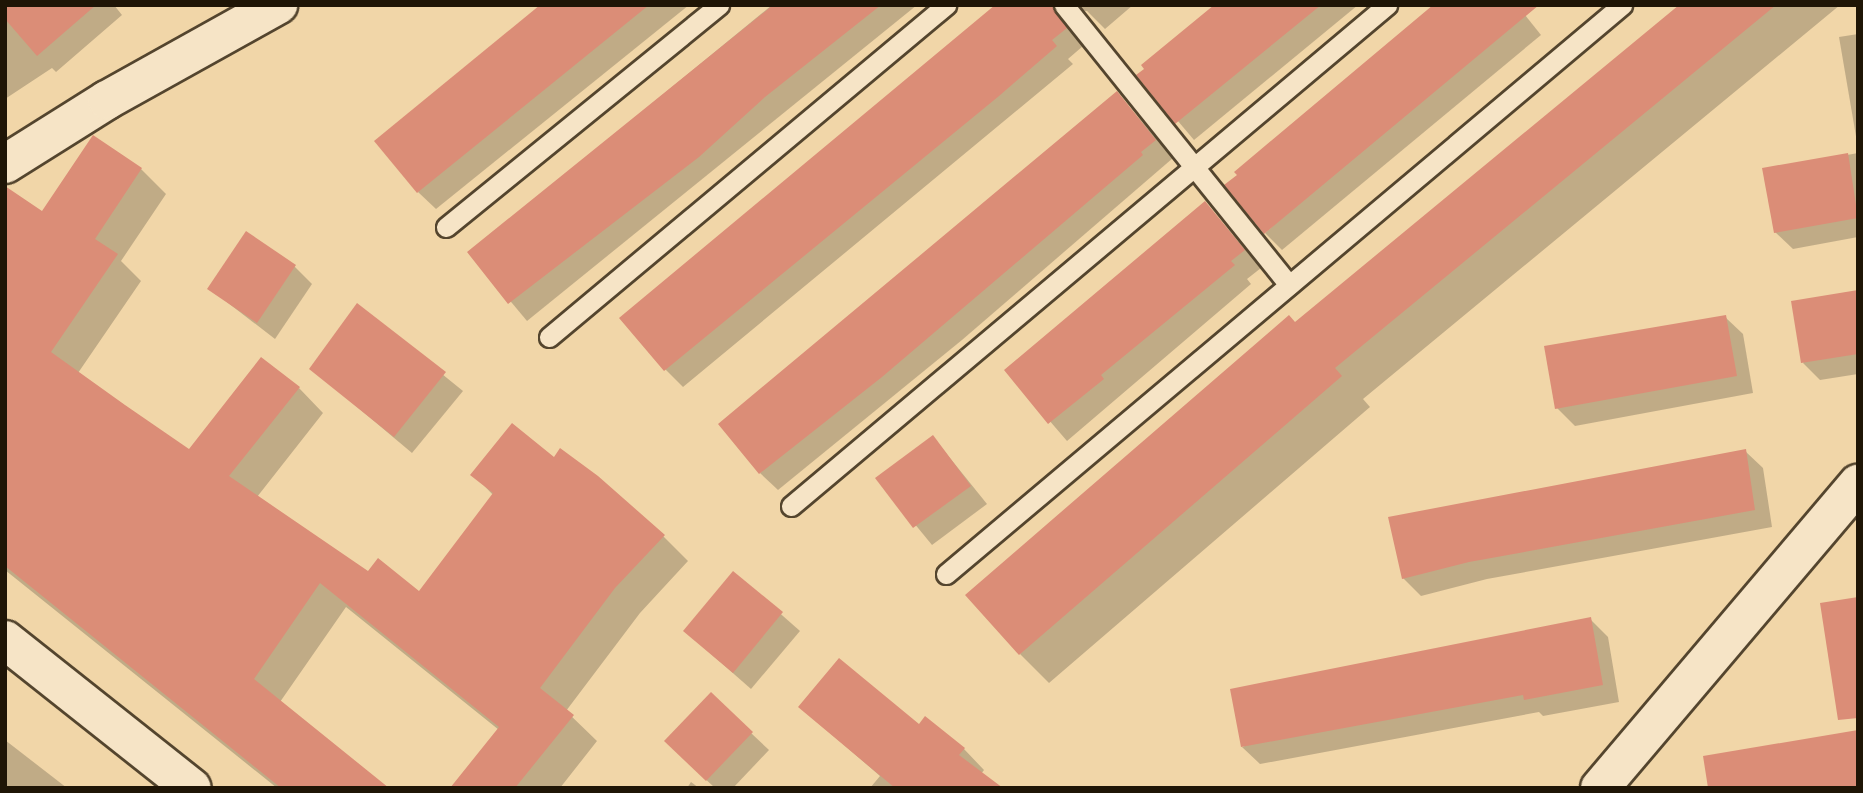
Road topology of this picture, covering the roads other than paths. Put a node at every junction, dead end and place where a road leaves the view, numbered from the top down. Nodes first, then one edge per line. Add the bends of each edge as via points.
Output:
1 (278, 5) edge
2 (719, 5) edge
3 (946, 5) edge
4 (1064, 5) edge
5 (1387, 5) edge
6 (1622, 5) edge
7 (5, 164) edge
8 (1194, 166) junction
9 (446, 227) dead end
10 (1289, 285) junction
11 (549, 337) dead end
12 (1858, 484) edge
13 (791, 506) dead end
14 (946, 574) dead end
15 (5, 639) edge
16 (192, 788) edge
17 (1600, 788) edge

1 - 7 street via 107,100
2 - 9 lane
3 - 11 lane
4 - 8 lane
5 - 8 lane
6 - 10 lane
8 - 10 lane
8 - 13 lane
10 - 14 lane
12 - 17 street
15 - 16 street

